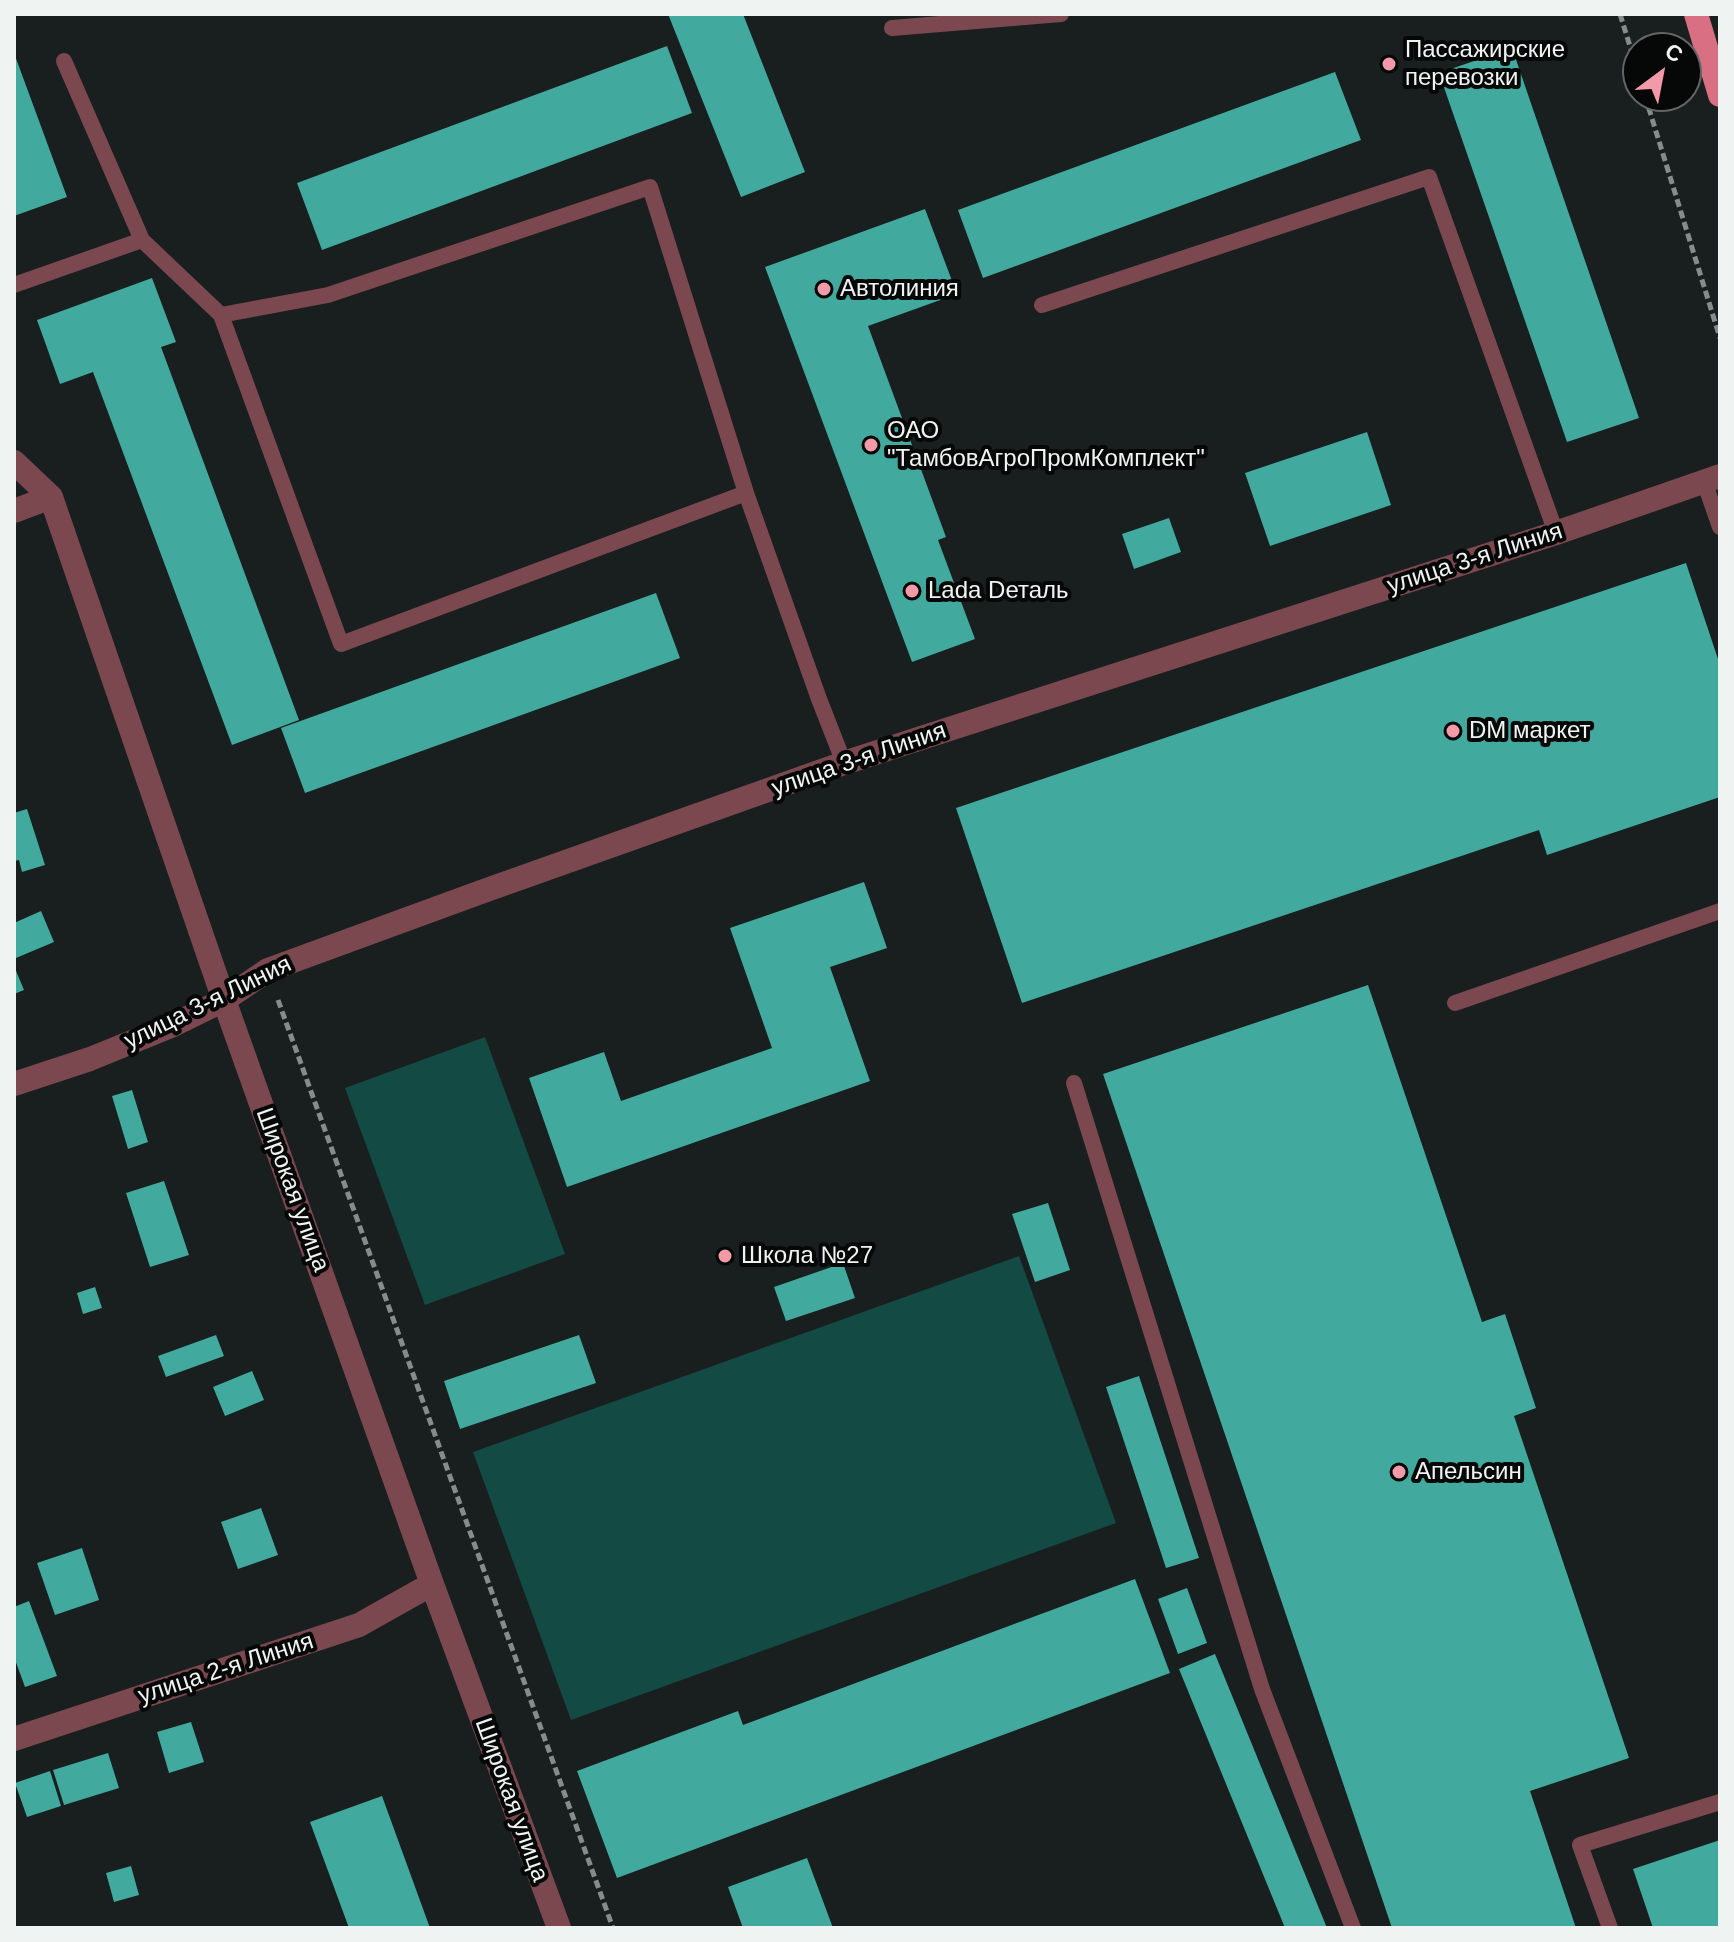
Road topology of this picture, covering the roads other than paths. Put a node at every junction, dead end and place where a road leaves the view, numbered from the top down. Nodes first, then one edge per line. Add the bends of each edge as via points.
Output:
1 (1061, 14) edge
2 (1696, 14) edge
3 (892, 28) dead end
4 (64, 61) dead end
5 (1720, 95) edge
6 (142, 240) junction
7 (14, 285) edge
8 (1042, 305) dead end
9 (221, 315) junction
10 (14, 462) edge
11 (1712, 478) edge
12 (746, 493) junction
13 (51, 497) junction
14 (14, 511) edge
15 (1720, 527) edge
16 (1556, 533) junction
17 (844, 763) junction
18 (1720, 911) edge
19 (224, 1000) junction
20 (1455, 1003) dead end
21 (1074, 1083) dead end
22 (14, 1084) edge
23 (432, 1584) junction
24 (14, 1739) edge
25 (1720, 1802) edge
26 (559, 1928) edge
27 (1353, 1928) edge
28 (1610, 1928) edge

1 - 3 lane
2 - 5 main road
4 - 6 lane
6 - 7 lane
6 - 9 lane
8 - 16 lane via 1429,177
9 - 12 lane via 328,295 650,187
9 - 12 lane via 341,644
10 - 13 street, Широкая улица
11 - 15 lane
11 - 16 street, улица 3-я Линия
12 - 17 lane
13 - 14 street
13 - 19 street, Широкая улица
16 - 17 street, улица 3-я Линия
17 - 19 street, улица 3-я Линия via 268,970
18 - 20 lane
19 - 22 street, улица 3-я Линия via 90,1059
19 - 23 street, Широкая улица
21 - 27 lane via 1262,1689
23 - 24 street, улица 2-я Линия via 359,1625
23 - 26 street, Широкая улица
25 - 28 lane via 1580,1845

